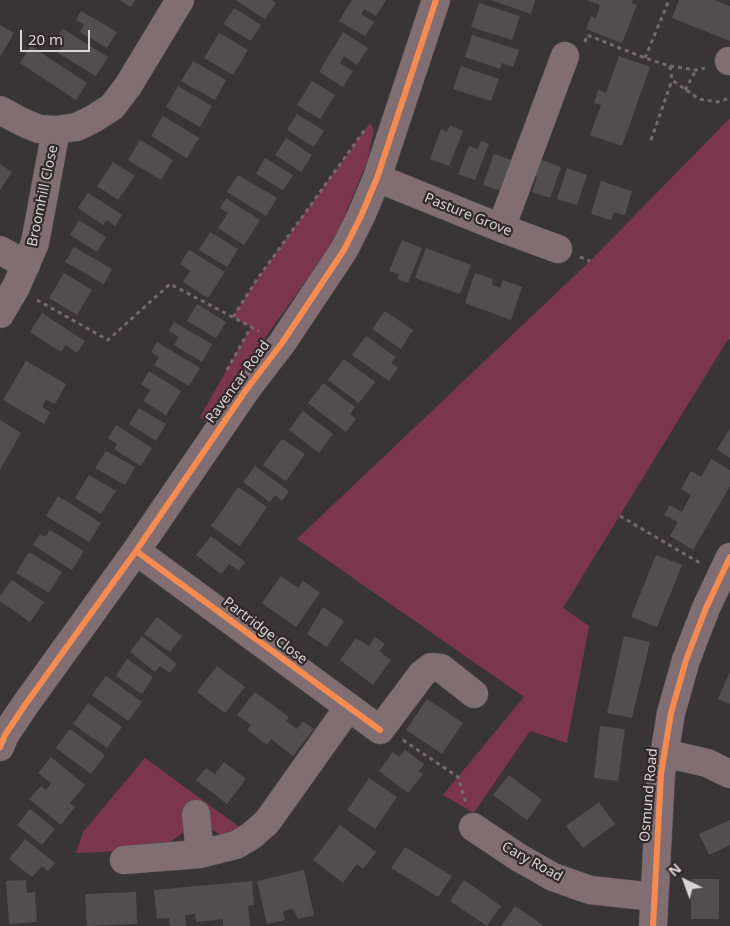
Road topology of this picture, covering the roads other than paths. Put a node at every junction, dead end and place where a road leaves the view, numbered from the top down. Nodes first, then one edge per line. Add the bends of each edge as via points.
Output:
1 (180, 0) edge
2 (436, 0) edge
3 (565, 56) dead end
4 (0, 110) edge
5 (56, 130) junction
6 (378, 178) junction
7 (501, 228) junction
8 (558, 249) dead end
9 (0, 250) edge
10 (21, 276) junction
11 (0, 314) edge
12 (136, 551) junction
13 (725, 566) edge
14 (474, 694) dead end
15 (348, 708) junction
16 (2, 738) edge
17 (664, 753) junction
18 (730, 774) edge
19 (196, 814) dead end
20 (473, 826) road end
21 (200, 854) junction
22 (124, 860) dead end
23 (654, 897) junction
24 (653, 926) edge

1 - 5 street via 112,107 77,127
2 - 6 street, Ravencar Road
3 - 7 street
4 - 5 street via 39,129
5 - 10 street, Broomhill Close via 35,243
6 - 7 street, Pasture Grove
6 - 12 street, Ravencar Road via 344,250
7 - 8 street, Pasture Grove
9 - 10 street
10 - 11 street, Broomhill Close
12 - 15 street, Partridge Close
12 - 16 street, Ravencar Road
13 - 17 street, Osmund Road via 686,660 671,712
14 - 15 street, Partridge Close via 440,668 431,667 422,674 380,730
15 - 21 street via 266,822 236,845
17 - 18 street via 706,763
17 - 23 street, Osmund Road
19 - 21 street
20 - 23 street, Cary Road via 553,877 590,890
21 - 22 street
23 - 24 street, Osmund Road

